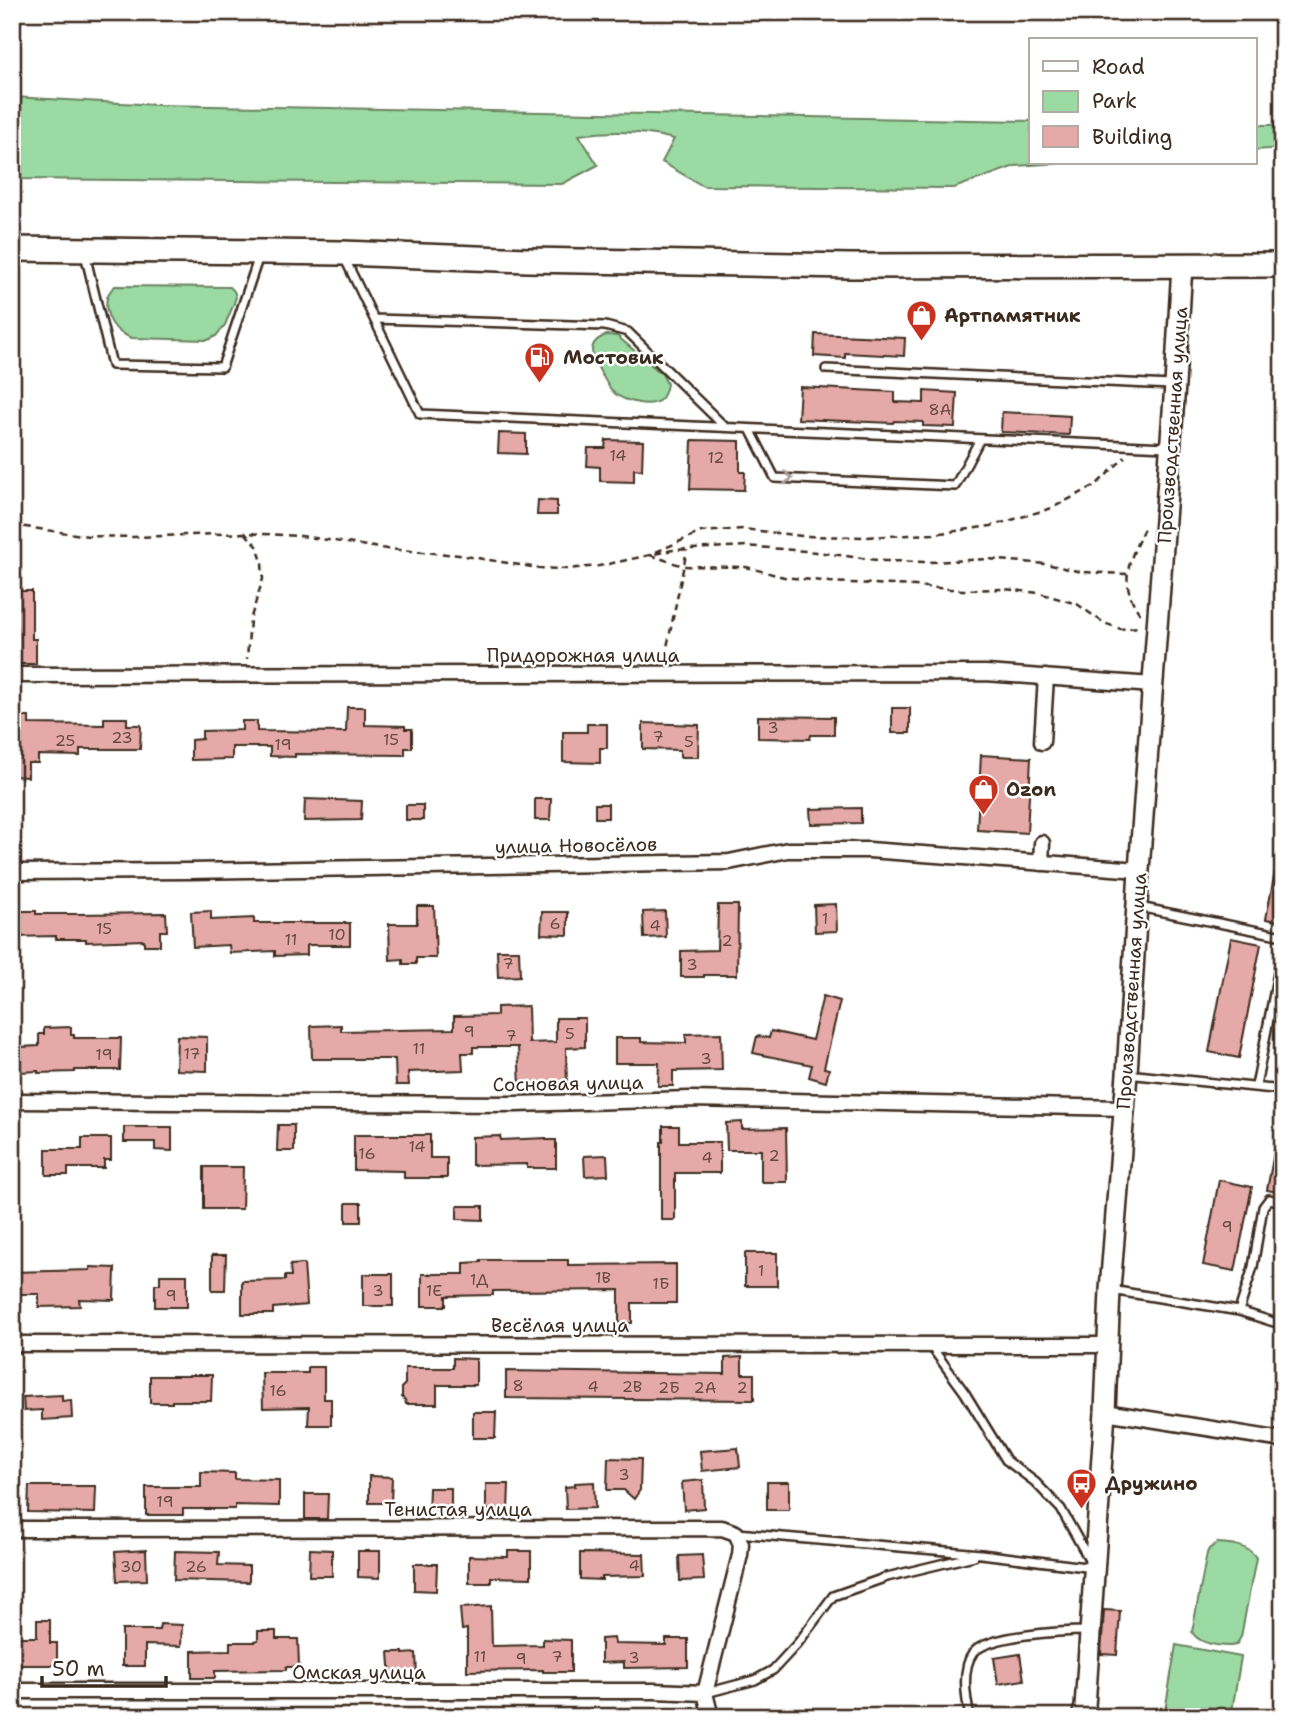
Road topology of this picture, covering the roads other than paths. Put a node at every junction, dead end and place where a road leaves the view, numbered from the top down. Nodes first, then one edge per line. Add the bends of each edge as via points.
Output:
1 (12, 249) edge
2 (84, 250) junction
3 (260, 252) junction
4 (342, 253) junction
5 (1182, 265) junction
6 (1283, 265) edge
7 (374, 319) junction
8 (826, 369) dead end
9 (1175, 385) junction
10 (726, 428) junction
11 (750, 429) junction
12 (981, 439) junction
13 (1171, 447) junction
14 (12, 675) edge
15 (1046, 677) junction
16 (1153, 685) junction
17 (1042, 742) dead end
18 (1042, 843) dead end
19 (1041, 863) junction
20 (1139, 870) junction
21 (12, 872) edge
22 (1136, 906) junction
23 (1283, 936) edge
24 (1283, 947) edge
25 (1127, 1074) junction
26 (1256, 1086) junction
27 (1283, 1090) edge
28 (12, 1101) edge
29 (1124, 1108) junction
30 (1283, 1202) edge
31 (1110, 1290) junction
32 (1238, 1311) junction
33 (1283, 1325) edge
34 (12, 1344) edge
35 (930, 1345) junction
36 (1107, 1345) junction
37 (1105, 1412) junction
38 (1283, 1440) edge
39 (12, 1529) edge
40 (736, 1533) junction
41 (981, 1554) junction
42 (1094, 1568) junction
43 (1090, 1631) junction
44 (12, 1691) edge
45 (705, 1693) junction
46 (711, 1717) edge
47 (970, 1717) edge
48 (1082, 1717) edge

1 - 2 main road
2 - 3 main road
2 - 3 lane via 112,365 222,368
3 - 4 main road
4 - 5 main road via 851,266
4 - 7 lane
5 - 6 main road
5 - 9 street, Производственная улица
7 - 10 lane via 605,326 628,332
7 - 10 lane via 420,414
8 - 9 lane
9 - 13 street, Производственная улица
10 - 11 lane
11 - 12 lane
11 -> 12 lane via 775,478 816,480 955,486
12 - 13 lane
13 - 16 street, Производственная улица via 1153,632
14 - 15 street, Придорожная улица via 986,673
15 - 16 street, Придорожная улица
15 - 17 street
16 - 20 street, Производственная улица
18 - 19 street
19 - 20 street, улица Новосёлов
19 - 21 street, улица Новосёлов via 869,850 788,850 729,862
20 - 22 street, Производственная улица
22 - 23 lane
22 - 25 street, Производственная улица
24 - 26 lane
25 - 26 lane
25 - 29 street, Производственная улица
26 - 27 lane
28 - 29 street, Сосновая улица via 515,1104 690,1099
29 - 31 street, Производственная улица
30 - 32 lane via 1269,1199 1263,1207 1253,1267
31 - 32 lane
31 - 36 street, Производственная улица
32 - 33 lane
34 - 35 street, Весёлая улица
35 - 36 street, Весёлая улица
35 - 42 lane via 1006,1460 1061,1508
36 - 37 street, Производственная улица
37 - 38 street
37 - 42 street, Производственная улица
39 - 40 street, Тенистая улица via 709,1527
40 - 41 lane
40 - 45 street via 740,1555
41 - 42 lane
41 - 45 lane via 887,1577 833,1597 773,1670 755,1680
42 - 43 street, Производственная улица
43 - 47 lane via 990,1641 973,1653 966,1669
43 - 48 street, Производственная улица
44 - 45 street, Омская улица
45 - 46 street

